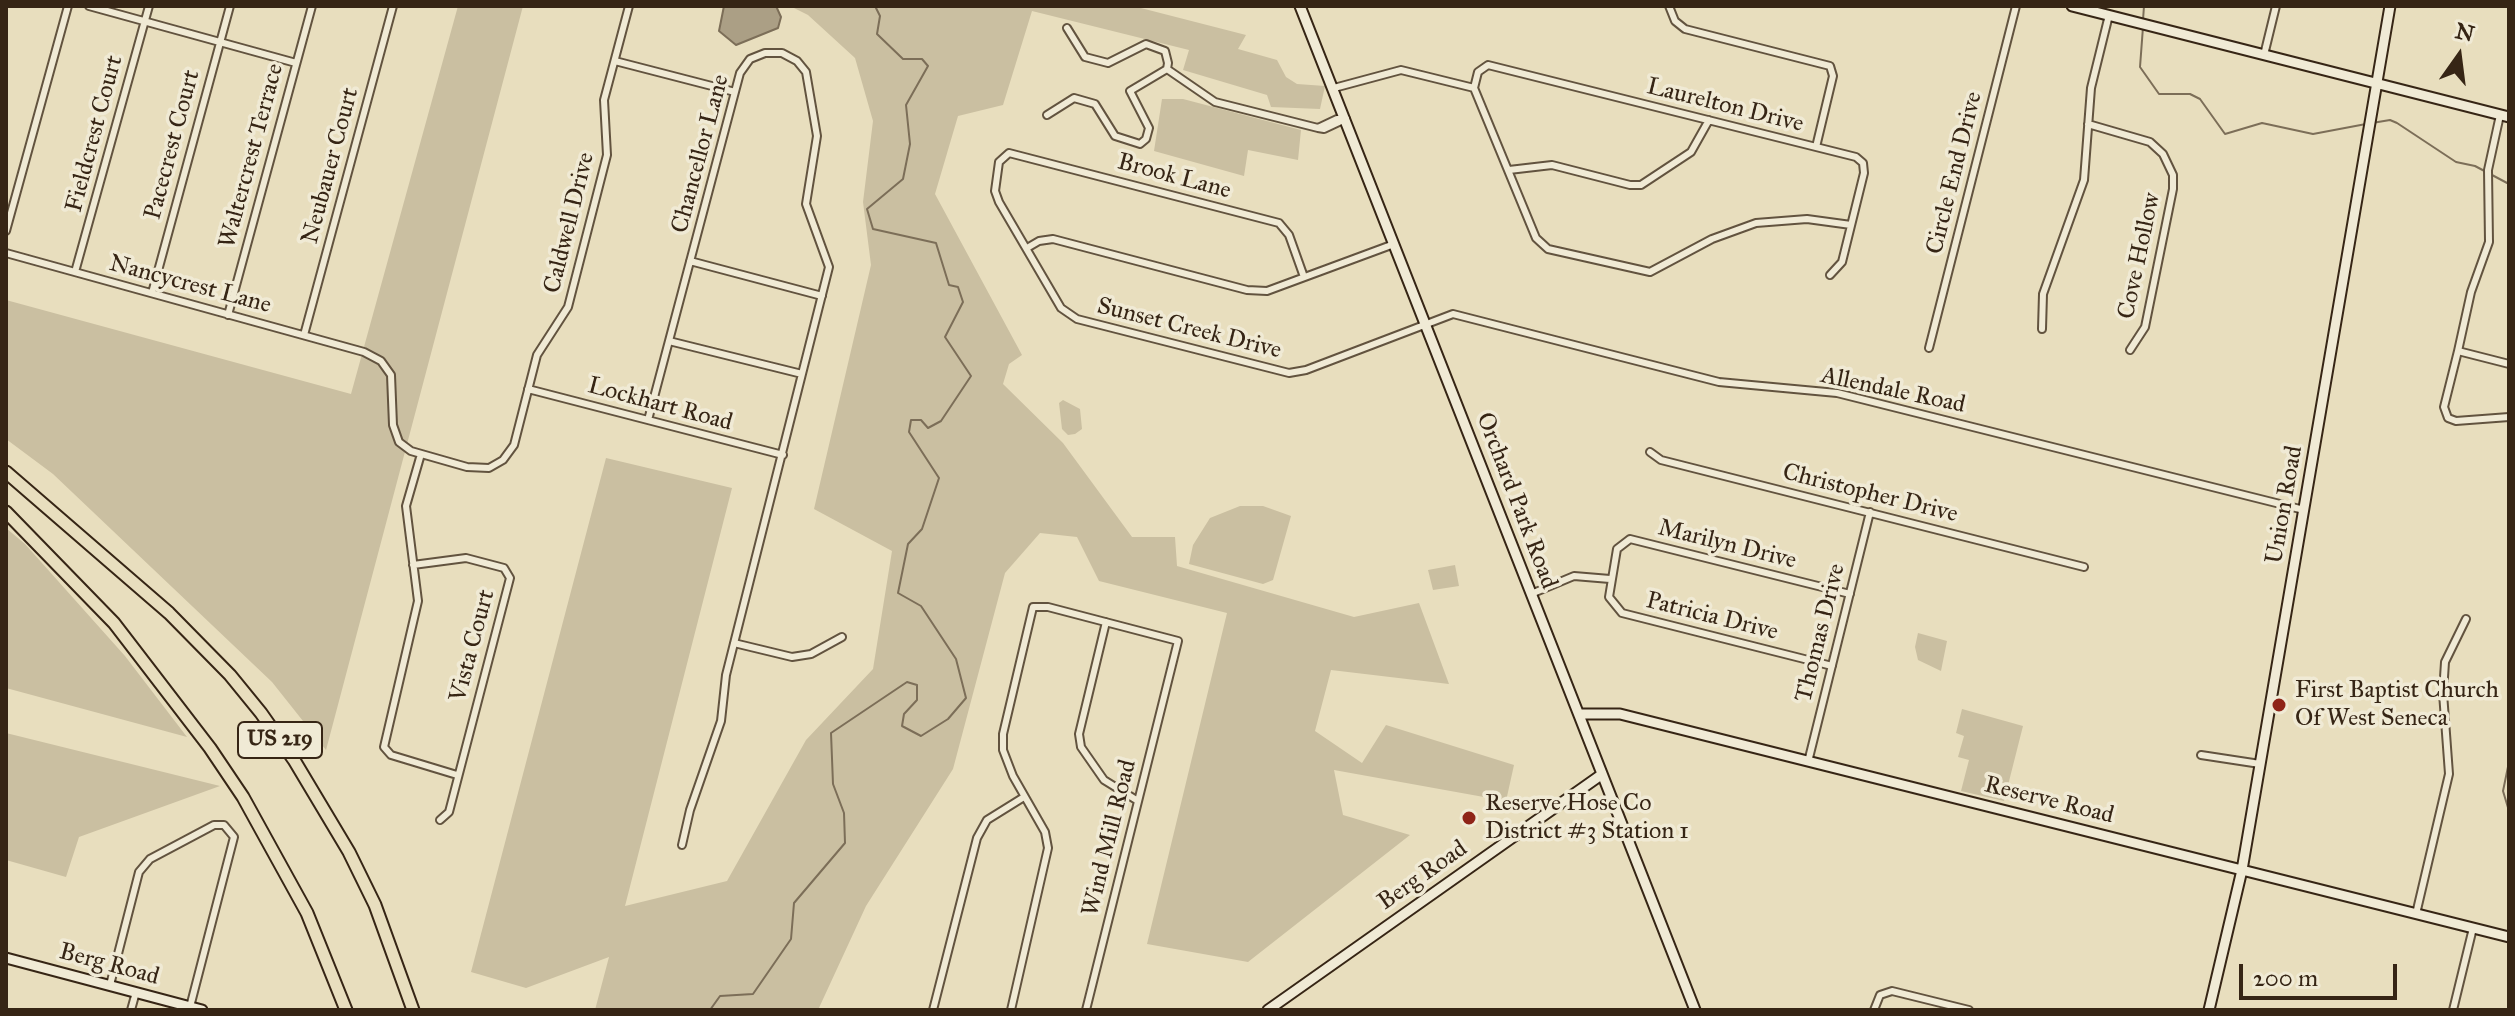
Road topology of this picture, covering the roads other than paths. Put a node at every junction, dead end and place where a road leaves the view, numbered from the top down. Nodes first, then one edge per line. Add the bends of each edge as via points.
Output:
1 (68, 6) edge
2 (89, 6) edge
3 (149, 6) edge
4 (230, 6) edge
5 (312, 6) edge
6 (393, 6) edge
7 (629, 6) edge
8 (1300, 6) edge
9 (1669, 6) edge
10 (2016, 6) edge
11 (2072, 6) edge
12 (2276, 6) edge
13 (2390, 6) edge
14 (2109, 15) junction
15 (144, 21) junction
16 (1067, 28) dead end
17 (220, 42) junction
18 (2264, 55) junction
19 (615, 61) junction
20 (296, 63) junction
21 (1167, 69) junction
22 (2377, 83) junction
23 (1334, 88) junction
24 (1474, 88) junction
25 (735, 92) junction
26 (1047, 115) dead end
27 (2507, 117) edge
28 (1344, 120) junction
29 (1709, 120) junction
30 (2088, 124) junction
31 (1816, 147) junction
32 (1002, 156) joint
33 (1509, 170) junction
34 (1851, 225) junction
35 (6, 231) edge
36 (1394, 244) junction
37 (1027, 248) junction
38 (6, 253) edge
39 (690, 261) junction
40 (75, 272) junction
41 (1830, 275) dead end
42 (1304, 277) junction
43 (152, 293) junction
44 (822, 296) junction
45 (228, 315) junction
46 (1426, 323) junction
47 (2042, 329) dead end
48 (304, 335) junction
49 (669, 341) junction
50 (1929, 348) dead end
51 (2130, 350) dead end
52 (2458, 351) junction
53 (364, 352) joint
54 (2509, 364) edge
55 (802, 374) junction
56 (528, 389) junction
57 (2509, 417) edge
58 (648, 420) junction
59 (1650, 452) dead end
60 (421, 454) junction
61 (783, 455) junction
62 (6, 472) edge
63 (2304, 510) junction
64 (6, 512) edge
65 (1870, 512) junction
66 (413, 565) junction
67 (2084, 567) dead end
68 (1610, 579) junction
69 (1531, 594) junction
70 (1850, 594) junction
71 (2466, 619) dead end
72 (1106, 622) junction
73 (842, 637) dead end
74 (734, 643) junction
75 (1832, 666) junction
76 (1579, 714) junction
77 (2201, 755) dead end
78 (1808, 762) junction
79 (2260, 764) junction
80 (457, 775) junction
81 (1601, 775) junction
82 (1024, 797) junction
83 (1138, 801) junction
84 (440, 820) dead end
85 (682, 845) dead end
86 (2242, 870) junction
87 (2416, 914) junction
88 (2473, 928) junction
89 (2509, 937) edge
90 (6, 958) edge
91 (110, 985) junction
92 (136, 992) junction
93 (190, 1007) junction
94 (131, 1010) edge
95 (202, 1010) edge
96 (346, 1010) edge
97 (413, 1010) edge
98 (933, 1010) edge
99 (1011, 1010) edge
100 (1086, 1010) edge
101 (1268, 1010) edge
102 (1695, 1010) edge
103 (1874, 1010) edge
104 (1969, 1010) edge
105 (2209, 1010) edge
106 (2453, 1010) edge

1 - 35 street
2 - 15 street
3 - 15 street, Fieldcrest Court
4 - 17 street, Pacecrest Court
5 - 20 street, Waltercrest Terrace
6 - 48 street, Neubauer Court
7 - 19 street, Caldwell Drive
8 - 23 main road, Orchard Park Road
9 - 31 street via 1685,29 1830,66 1833,76
10 - 50 street, Circle End Drive
11 - 14 main road
12 - 18 street
13 - 22 main road, Union Road
14 - 18 main road
14 - 30 street via 2093,75
15 - 17 street
15 - 40 street, Fieldcrest Court
16 - 21 street via 1085,57 1108,63 1146,44 1165,51
17 - 20 street
17 - 43 street, Pacecrest Court
18 - 22 main road
19 - 25 street
19 - 56 street, Caldwell Drive via 603,107 607,155 568,307 537,355
20 - 45 street, Waltercrest Terrace
21 - 26 street via 1130,91 1149,128 1140,144 1115,136 1095,104 1074,98
21 - 28 street via 1220,104 1318,128
22 - 27 main road
22 - 63 main road, Union Road
23 - 24 street via 1401,70
23 - 28 main road, Orchard Park Road
24 - 29 street, Laurelton Drive via 1478,72 1488,65
24 - 33 street
25 - 39 street, Chancellor Lane
25 - 44 street, Chancellor Lane via 750,59 765,53 782,53 806,72 817,136 806,204 829,262
27 - 52 street via 2488,170 2489,242
28 - 36 main road, Orchard Park Road
29 - 31 street, Laurelton Drive
29 - 33 street via 1691,152 1641,185 1552,165
30 - 47 street via 2084,180 2043,294
30 - 51 street, Cove Hollow via 2150,142 2173,175 2145,327
31 - 34 street, Laurelton Drive via 1863,163
32 - 37 street, Sunset Creek Drive via 995,191
32 - 42 street, Brook Lane via 1009,153 1279,223 1289,235
33 - 34 street via 1543,246 1646,273 1756,223 1807,219
34 - 41 street, Laurelton Drive via 1842,262
36 - 42 street
36 - 46 main road, Orchard Park Road
37 - 42 street via 1053,239 1247,290 1267,291
37 - 46 street, Sunset Creek Drive via 1061,308 1077,319 1289,373
38 - 40 street, Nancycrest Lane
39 - 44 street
39 - 49 street, Chancellor Lane
40 - 43 street, Nancycrest Lane
43 - 45 street, Nancycrest Lane
44 - 55 street, Chancellor Lane
45 - 48 street, Nancycrest Lane
46 - 63 street, Allendale Road via 1453,314 1719,382 1837,393
46 - 69 main road, Orchard Park Road
48 - 53 street, Nancycrest Lane
49 - 55 street
49 - 58 street, Chancellor Lane
52 - 54 street
52 - 57 street via 2446,415 2456,421
53 - 60 street, Caldwell Drive via 381,361 391,375 399,442
55 - 61 street, Chancellor Lane
56 - 58 street, Lockhart Road
56 - 60 street, Caldwell Drive via 514,445 503,460 489,468 467,467
58 - 61 street, Lockhart Road
59 - 65 street, Christopher Drive via 1661,460
60 - 66 street via 406,506
61 - 74 street, Chancellor Lane
62 - 97 highway, US 219 via 169,613 261,713 349,852 375,905
63 - 79 main road, Union Road
64 - 96 highway, US 219 via 114,623 210,748 307,913
65 - 67 street, Christopher Drive
65 - 70 street, Thomas Drive
66 - 80 street via 417,611 384,747 391,755
66 - 80 street, Vista Court via 466,558 509,573
68 - 69 street via 1574,576
68 - 70 street, Marilyn Drive via 1619,545 1630,539
68 - 75 street, Patricia Drive via 1610,602 1622,613
69 - 76 main road, Orchard Park Road
70 - 75 street, Thomas Drive
71 - 87 street via 2445,662 2449,774
72 - 82 street via 1033,607 1003,734 1003,750
72 - 83 street via 1079,734 1081,747 1104,780
72 - 83 street, Wind Mill Road via 1178,641
73 - 74 street via 818,651 792,657
74 - 85 street, Chancellor Lane via 721,721
75 - 78 street, Thomas Drive
76 - 78 main road, Reserve Road via 1620,714
76 - 81 main road, Orchard Park Road
77 - 79 street
78 - 86 main road, Reserve Road
79 - 86 main road, Union Road
80 - 84 street, Vista Court via 449,812
81 - 101 main road, Berg Road
81 - 102 main road, Orchard Park Road
82 - 98 street via 987,820 977,838
82 - 99 street via 1045,832 1048,848
83 - 100 street, Wind Mill Road
86 - 87 main road, Reserve Road
86 - 105 main road, Union Road
87 - 88 main road, Reserve Road
88 - 89 main road, Reserve Road
88 - 106 street
90 - 91 main road, Berg Road
91 - 92 main road, Berg Road
91 - 93 street via 139,872 150,859 217,825 228,827 234,837
92 - 93 main road, Berg Road
92 - 94 street
93 - 95 main road, Berg Road
103 - 104 street via 1880,995 1892,991

